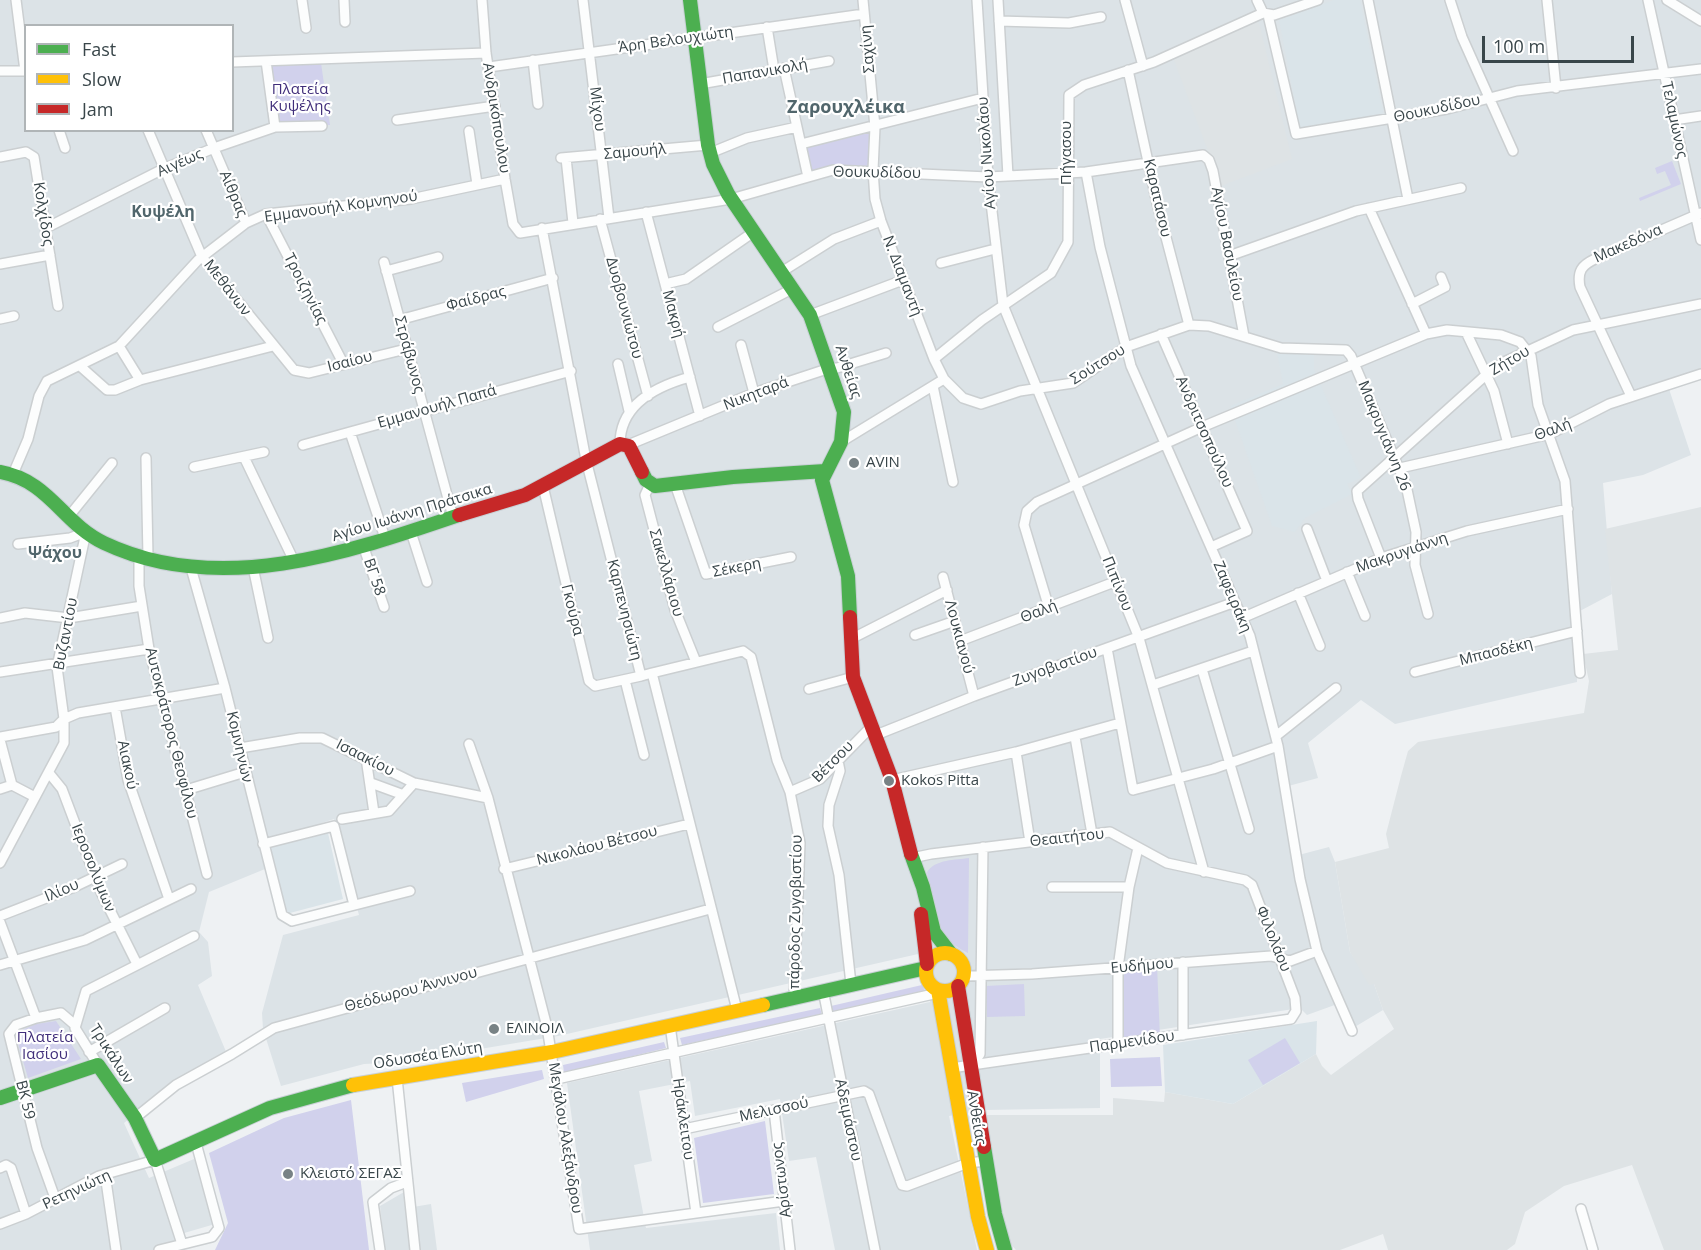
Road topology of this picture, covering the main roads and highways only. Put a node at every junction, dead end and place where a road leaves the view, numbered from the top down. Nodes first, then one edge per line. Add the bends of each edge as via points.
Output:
1 (690, 0) edge
2 (825, 471) junction
3 (6, 473) edge
4 (916, 876) junction
5 (951, 954) junction
6 (926, 966) junction
7 (961, 981) junction
8 (938, 992) junction
9 (0, 1098) edge
10 (155, 1160) joint
11 (987, 1250) edge
12 (1005, 1250) edge

1 - 2 main road, Ανθείας via 709,149 717,175 810,315 843,412 841,442
2 - 3 main road, Αγίου Ιωάννη Πράτσικα via 657,486 650,484 624,444 518,498 364,548 253,567 191,568 105,543 86,532 36,486
2 - 4 main road via 823,490 848,576 853,677 892,780
4 - 5 main road via 923,887 934,932
4 - 6 main road
5 - 6 main road via 938,954
5 - 7 main road via 961,961
6 - 8 main road via 927,980
6 - 10 main road, Οδυσσέα Ελύτη via 552,1052 346,1086 286,1102
7 - 8 main road via 947,992
7 - 12 main road, Ανθείας via 986,1161
8 - 11 main road, Ανθείας
9 - 10 main road, Τρικάλων via 98,1065 135,1118

